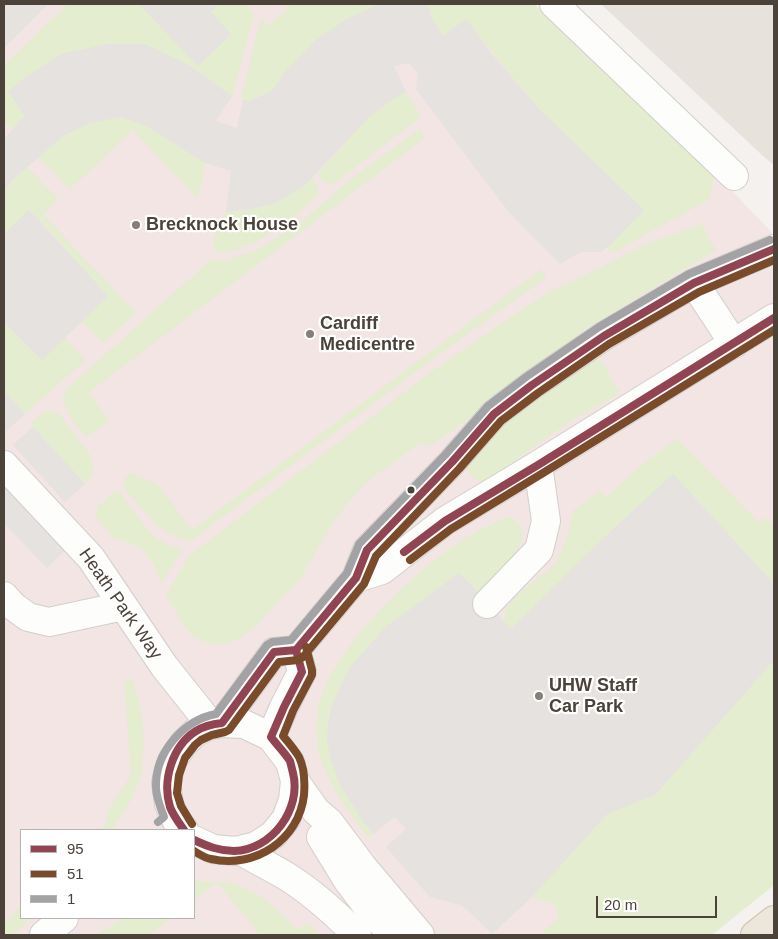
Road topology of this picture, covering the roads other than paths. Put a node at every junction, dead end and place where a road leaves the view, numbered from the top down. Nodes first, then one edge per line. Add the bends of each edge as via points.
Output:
1 (554, 4) edge
2 (734, 176) dead end
3 (774, 249) edge
4 (694, 283) junction
5 (774, 318) edge
6 (734, 344) junction
7 (4, 465) edge
8 (538, 465) junction
9 (356, 578) junction
10 (4, 596) edge
11 (487, 604) dead end
12 (124, 606) junction
13 (296, 650) junction
14 (217, 724) junction
15 (271, 738) junction
16 (295, 781) junction
17 (316, 811) junction
18 (180, 829) edge
19 (195, 838) edge
20 (239, 850) junction
21 (63, 919) edge
22 (774, 920) edge
23 (44, 935) edge
24 (357, 935) edge
25 (392, 935) edge
26 (420, 935) edge
27 (755, 935) edge

1 - 2 street
3 - 4 street
4 - 6 street
4 - 9 street via 604,336 494,414 367,550
5 - 6 street
6 - 8 street
7 - 12 street, Heath Park Way via 91,558
8 - 9 street via 445,521 382,570
8 - 11 street via 546,521 539,550
9 - 13 street
10 - 12 street via 28,617 49,622
12 - 14 street, Heath Park Way via 164,666
13 - 14 street via 274,652
13 - 15 street via 302,672
14 - 15 street via 244,724
14 - 18 street via 196,732 172,761 166,782 169,804
15 - 16 street via 290,762
16 - 17 street
16 - 20 street via 286,819 273,835 256,846
17 - 25 street via 318,832 348,881
17 - 26 street via 329,822
19 - 20 street via 214,849
20 - 24 street via 287,877
21 - 23 street
22 - 27 highway

